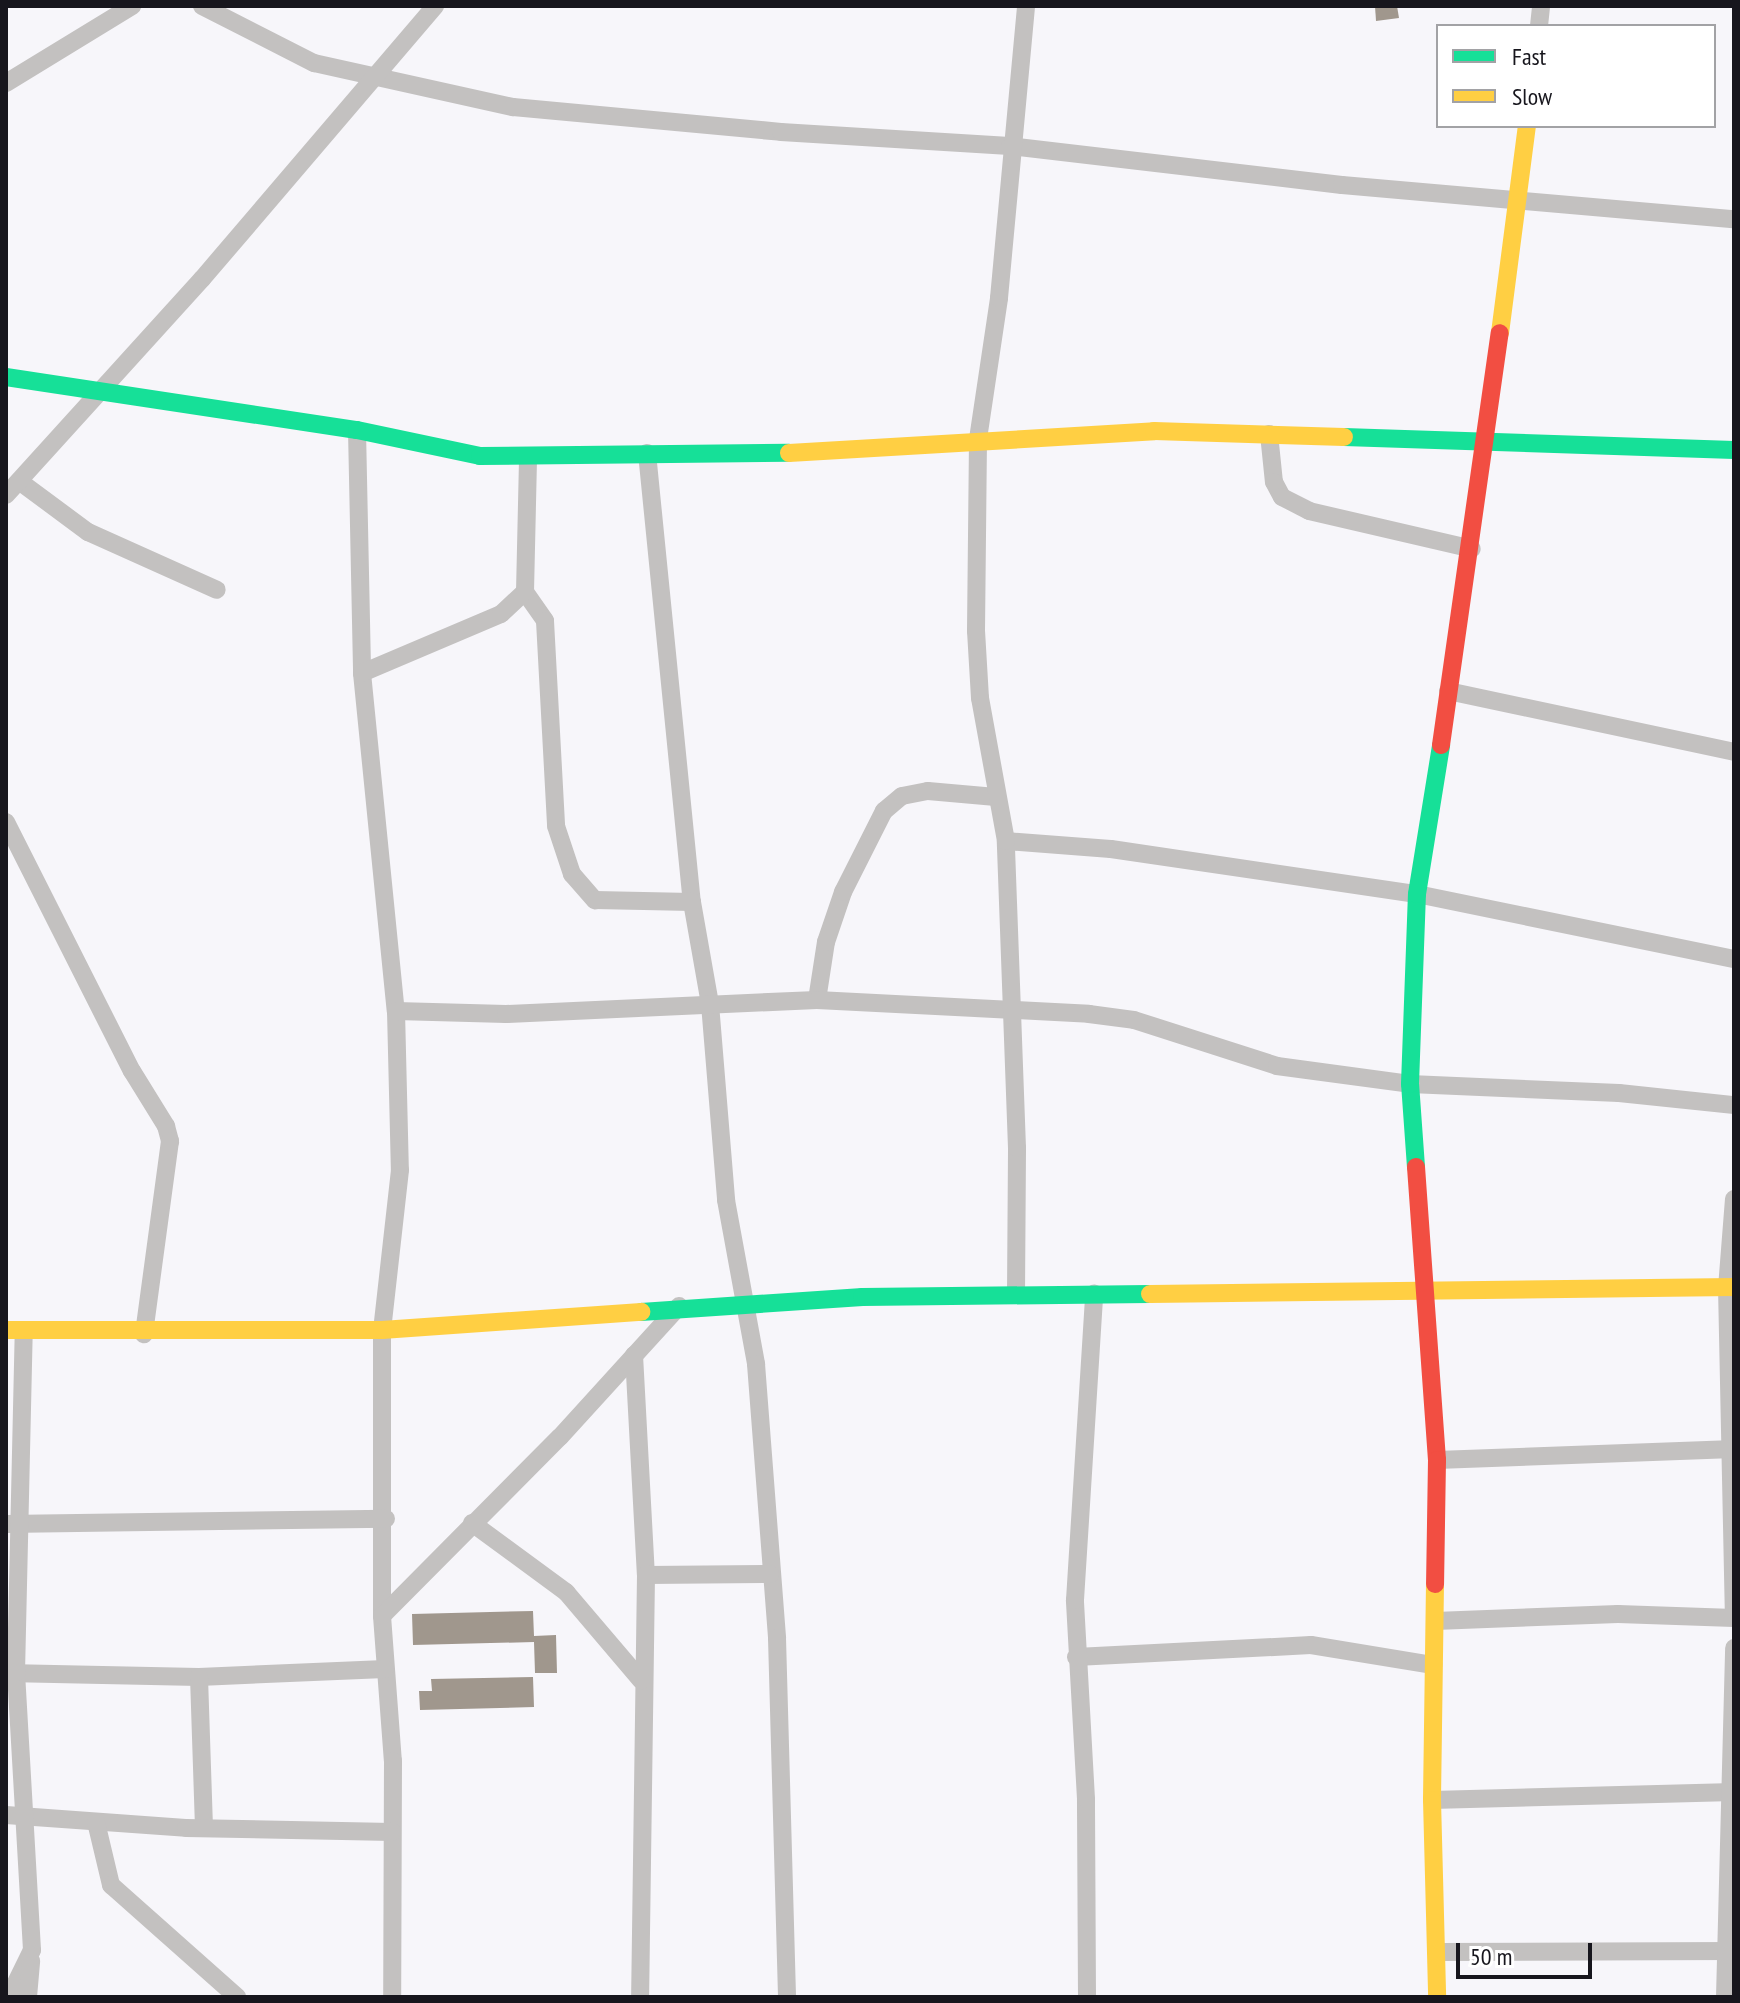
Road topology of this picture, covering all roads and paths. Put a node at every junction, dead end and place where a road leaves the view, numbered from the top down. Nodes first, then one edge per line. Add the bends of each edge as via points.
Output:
1 (132, 6) edge
2 (202, 6) edge
3 (435, 6) edge
4 (1026, 6) edge
5 (369, 78) junction
6 (6, 83) edge
7 (1527, 128) edge
8 (1010, 146) junction
9 (1516, 199) junction
10 (1734, 219) edge
11 (6, 377) edge
12 (100, 388) junction
13 (357, 430) junction
14 (1269, 434) junction
15 (978, 439) junction
16 (1483, 440) junction
17 (1734, 450) edge
18 (647, 453) junction
19 (528, 456) junction
20 (12, 488) edge
21 (1472, 549) junction
22 (217, 590) dead end
23 (525, 592) junction
24 (362, 673) junction
25 (1448, 691) junction
26 (1734, 752) edge
27 (996, 797) junction
28 (6, 822) edge
29 (1006, 841) junction
30 (1417, 894) junction
31 (692, 902) junction
32 (1734, 959) edge
33 (817, 1000) junction
34 (710, 1004) junction
35 (396, 1011) junction
36 (1014, 1014) junction
37 (1410, 1084) junction
38 (1734, 1105) edge
39 (1734, 1199) edge
40 (1731, 1287) edge
41 (1423, 1288) junction
42 (1016, 1294) junction
43 (1094, 1294) junction
44 (679, 1306) junction
45 (747, 1306) junction
46 (382, 1330) junction
47 (15, 1331) edge
48 (144, 1334) junction
49 (634, 1355) junction
50 (1732, 1449) edge
51 (1437, 1460) junction
52 (386, 1519) junction
53 (472, 1523) junction
54 (14, 1525) edge
55 (770, 1574) junction
56 (646, 1575) junction
57 (382, 1616) junction
58 (1734, 1616) edge
59 (1435, 1621) junction
60 (1734, 1648) edge
61 (1076, 1657) junction
62 (1433, 1665) junction
63 (385, 1669) junction
64 (11, 1673) edge
65 (199, 1677) junction
66 (641, 1680) junction
67 (1734, 1792) edge
68 (1432, 1800) junction
69 (14, 1815) edge
70 (96, 1822) junction
71 (204, 1826) junction
72 (392, 1832) junction
73 (32, 1950) junction
74 (1730, 1951) edge
75 (1438, 1952) junction
76 (9, 1997) edge
77 (28, 1997) edge
78 (237, 1997) edge
79 (392, 1997) edge
80 (640, 1997) edge
81 (787, 1997) edge
82 (1087, 1997) edge
83 (1437, 1997) edge
84 (1725, 1997) edge

1 - 6 street
2 - 5 street via 314,63
3 - 5 street
4 - 8 street
5 - 8 street via 554,111
5 - 12 street via 307,159
7 - 9 street
8 - 9 street
8 - 15 street via 999,298
9 - 10 street
9 - 16 street
11 - 12 street
12 - 13 street
12 - 20 street
13 - 19 street via 480,456
13 - 24 street
14 - 15 street via 1154,431
14 - 16 street
14 - 21 street via 1274,482 1282,497 1309,511
15 - 18 street via 801,453
15 - 27 street via 976,631
16 - 17 street
16 - 21 street
18 - 19 street
18 - 31 street
19 - 23 street
20 - 22 street via 99,538
21 - 25 street
23 - 24 street via 501,614
23 - 31 street via 545,621 556,826 572,874 595,900
24 - 35 street
25 - 26 street
25 - 30 street
27 - 29 street
27 - 33 street via 928,791 902,796 884,811 843,892 826,942
28 - 48 street via 132,1071 166,1126 170,1141
29 - 30 street via 1111,849
29 - 36 street
30 - 32 street
30 - 37 street
31 - 34 street
33 - 34 street
33 - 36 street
34 - 35 street via 506,1014
34 - 45 street via 726,1200
35 - 46 street via 400,1170
36 - 37 street via 1134,1020 1277,1066
36 - 42 street
37 - 38 street via 1619,1093
37 - 41 street
39 - 40 street
40 - 41 street
40 - 50 street
41 - 43 street
41 - 51 street
42 - 43 street
42 - 45 street
43 - 61 street
44 - 45 street
44 - 46 street
44 - 49 street
45 - 55 street via 756,1364
46 - 48 street
46 - 52 street
47 - 48 street
47 - 54 street
49 - 53 street
49 - 56 street
50 - 51 street
50 - 58 street
51 - 59 street
52 - 54 street
52 - 57 street
53 - 57 street
53 - 66 street via 566,1592
54 - 64 street
55 - 56 street
55 - 81 street via 777,1638
56 - 66 street
57 - 63 street
58 - 59 street
59 - 62 street
60 - 67 street
61 - 62 street via 1311,1645
61 - 82 street via 1086,1799
62 - 68 street
63 - 65 street
63 - 72 street
64 - 65 street
64 - 69 street
65 - 71 street
66 - 80 street
67 - 68 street
67 - 74 street
68 - 75 street
69 - 70 street
69 - 73 street
70 - 71 street
70 - 78 street via 111,1885
71 - 72 street
72 - 79 street
73 - 76 street
73 - 77 street
74 - 75 street
74 - 84 street
75 - 83 street

